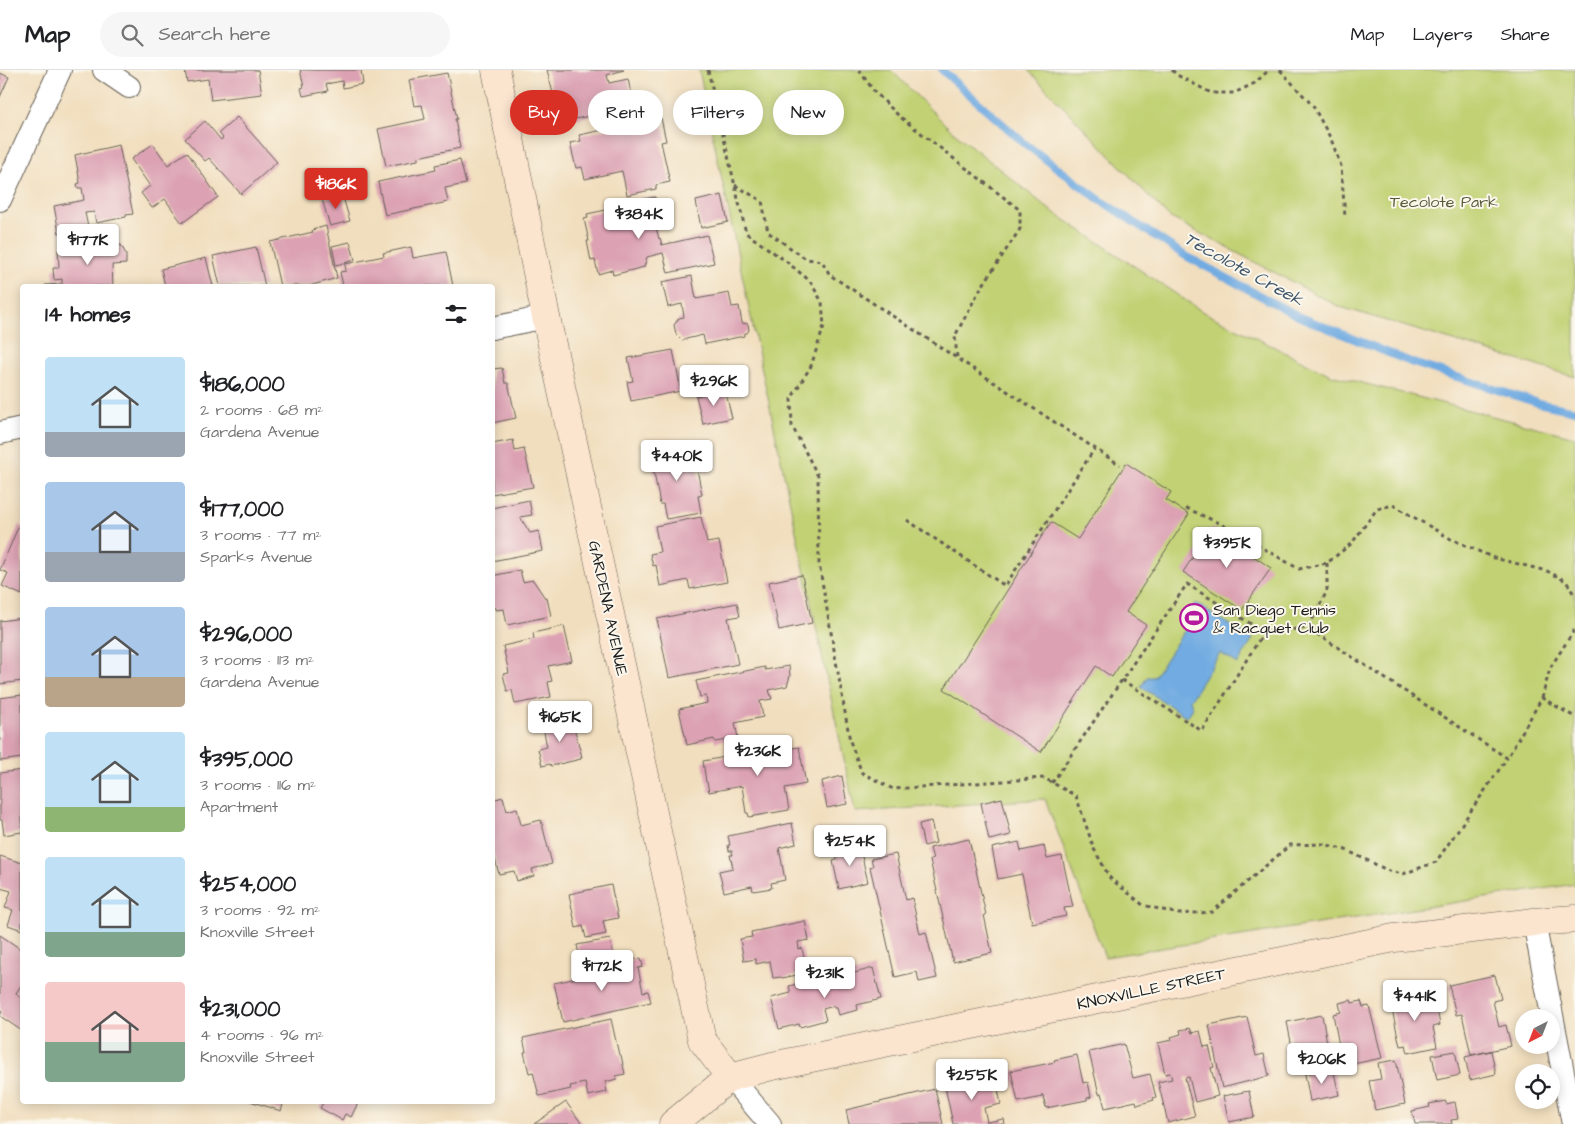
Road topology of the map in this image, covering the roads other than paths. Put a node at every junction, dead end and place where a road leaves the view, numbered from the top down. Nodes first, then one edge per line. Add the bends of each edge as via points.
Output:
1 (60, 70) edge
2 (104, 70) edge
3 (496, 70) edge
4 (129, 88) dead end
5 (2, 192) edge
6 (546, 317) junction
7 (495, 327) edge
8 (20, 428) edge
9 (0, 433) edge
10 (1575, 919) edge
11 (1534, 922) junction
12 (730, 1077) junction
13 (673, 1124) edge
14 (770, 1124) edge
15 (1573, 1124) edge

1 - 5 street
2 - 4 street
3 - 6 street, GARDENA AVENUE
6 - 7 street
6 - 12 street, GARDENA AVENUE via 702,1040
8 - 9 street
10 - 11 street, KNOXVILLE STREET
11 - 12 street, KNOXVILLE STREET via 1394,938
11 - 15 street
12 - 13 street
12 - 14 street, GARDENA AVENUE

